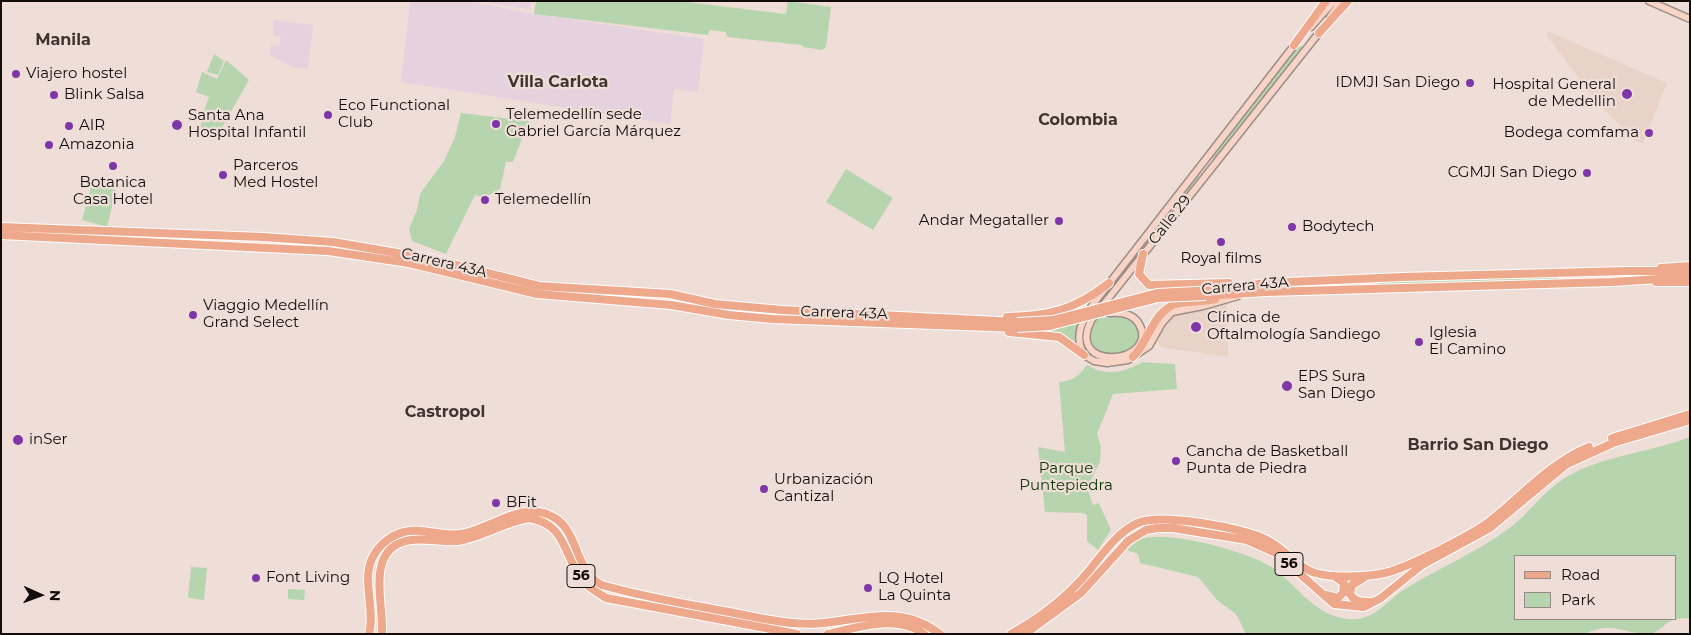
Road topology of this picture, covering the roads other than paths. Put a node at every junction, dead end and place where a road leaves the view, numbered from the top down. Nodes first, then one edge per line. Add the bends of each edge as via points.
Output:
1 (1326, 1) edge
2 (1650, 1) edge
3 (1340, 2) edge
4 (1690, 19) edge
5 (1319, 34) joint
6 (1294, 45) junction
7 (1, 227) edge
8 (1, 234) edge
9 (1143, 254) junction
10 (1690, 266) edge
11 (1640, 270) junction
12 (1690, 271) edge
13 (1690, 277) edge
14 (1636, 280) junction
15 (1266, 282) junction
16 (1690, 282) edge
17 (1109, 283) junction
18 (1244, 294) junction
19 (1101, 313) junction
20 (972, 318) junction
21 (1017, 325) junction
22 (972, 328) junction
23 (1084, 355) junction
24 (1133, 357) joint
25 (1690, 414) edge
26 (1690, 420) edge
27 (1331, 575) junction
28 (1366, 576) junction
29 (1322, 593) junction
30 (1374, 602) junction
31 (1051, 617) junction
32 (369, 634) edge
33 (382, 634) edge
34 (797, 634) edge
35 (828, 634) edge
36 (922, 634) edge
37 (940, 634) edge
38 (1011, 634) edge
39 (1025, 634) edge
40 (1034, 634) edge

1 - 6 main road
2 - 4 main road
3 - 5 main road
3 - 6 main road, Calle 29
5 - 9 main road, Calle 29
6 - 17 main road, Calle 29
7 - 20 main road, Carrera 43A via 333,242 425,258 539,286 675,294 715,304 782,310
8 - 22 main road, Carrera 43A via 328,251 408,263 537,294 638,302 772,319
9 - 15 main road via 1139,274 1145,283 1153,286
9 - 19 main road, Calle 29, bridge via 1089,325 1087,337 1094,351 1102,356 1112,358 1135,350 1142,334 1138,323 1131,316 1119,312
10 - 11 main road
11 - 12 main road, Carrera 43A
11 - 15 main road, Carrera 43A
13 - 14 main road, Carrera 43A
14 - 16 main road
14 - 18 main road, Carrera 43A
15 - 21 main road, Carrera 43A, bridge via 1215,290 1157,293 1053,320
17 - 20 main road via 1082,302 1052,314
17 - 23 main road, Calle 29 via 1082,323 1079,343
18 - 19 main road, Carrera 43A, bridge via 1158,298
18 - 24 main road via 1171,306 1160,315 1145,344
19 - 21 main road, Carrera 43A, bridge via 1043,328
20 - 21 main road, Carrera 43A
21 - 22 main road, Carrera 43A
22 - 23 main road via 1054,336 1065,340
23 - 24 main road via 1107,363
25 - 28 main road, 56 via 1574,453 1544,473 1477,529 1395,570
26 - 30 main road, 56 via 1613,443 1567,464 1490,528 1422,565
27 - 28 main road, 56
27 - 29 main road via 1344,583 1342,595 1335,598
27 - 38 main road, 56 via 1311,571 1270,541 1251,533 1167,519 1146,520 1125,531 1065,596
28 - 30 main road via 1353,584 1350,594 1360,601
29 - 30 main road, 56 via 1341,606 1364,607
29 - 31 main road, 56 via 1276,553 1246,540 1157,528 1146,530 1128,541 1081,594
31 - 39 main road, 56
31 - 40 main road via 1047,625
32 - 37 main road, 56 via 370,566 374,554 384,542 412,531 463,534 513,515 533,512 557,519 566,529 590,576 602,585 791,623 826,624 865,616 892,615 918,620
33 - 34 main road, 56 via 378,575 386,555 394,547 413,540 458,541 529,518 540,519 556,531 584,581 606,598
35 - 36 main road via 890,623

